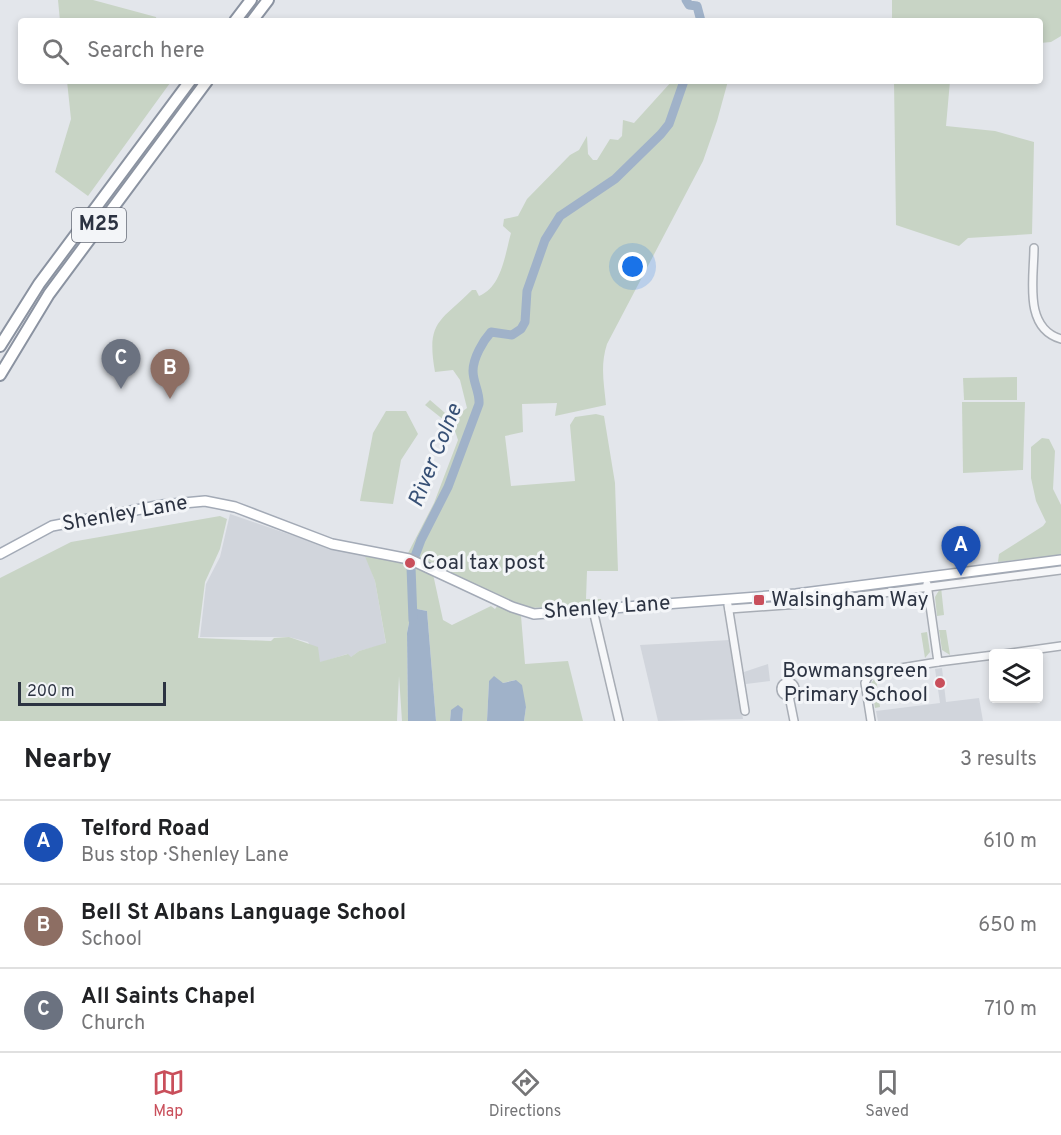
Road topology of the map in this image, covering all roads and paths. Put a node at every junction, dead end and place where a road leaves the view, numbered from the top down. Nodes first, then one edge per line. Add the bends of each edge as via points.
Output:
1 (251, 0) edge
2 (268, 0) edge
3 (237, 18) edge
4 (254, 18) edge
5 (188, 84) edge
6 (205, 84) edge
7 (1034, 248) dead end
8 (1061, 339) edge
9 (0, 346) edge
10 (0, 375) edge
11 (0, 554) edge
12 (1061, 560) edge
13 (1061, 570) edge
14 (927, 582) junction
15 (728, 604) junction
16 (593, 610) junction
17 (1061, 646) edge
18 (1040, 649) edge
19 (989, 656) edge
20 (938, 662) junction
21 (789, 696) dead end
22 (745, 711) dead end
23 (619, 721) edge
24 (794, 721) edge
25 (871, 721) edge

1 - 3 highway
2 - 4 highway
5 - 9 highway, M25 via 39,284
6 - 10 highway, M25 via 48,294
7 - 8 street via 1035,311 1043,328
11 - 16 main road, Shenley Lane via 52,526 205,501 235,507 332,544 409,559 527,613
12 - 14 main road, Shenley Lane
13 - 14 street, Shenley Lane
14 - 15 main road, Shenley Lane
14 - 20 street
15 - 16 main road, Shenley Lane
15 - 22 street
16 - 23 street
17 - 18 street
19 - 20 street
20 - 25 street via 870,673 865,683
21 - 24 street

